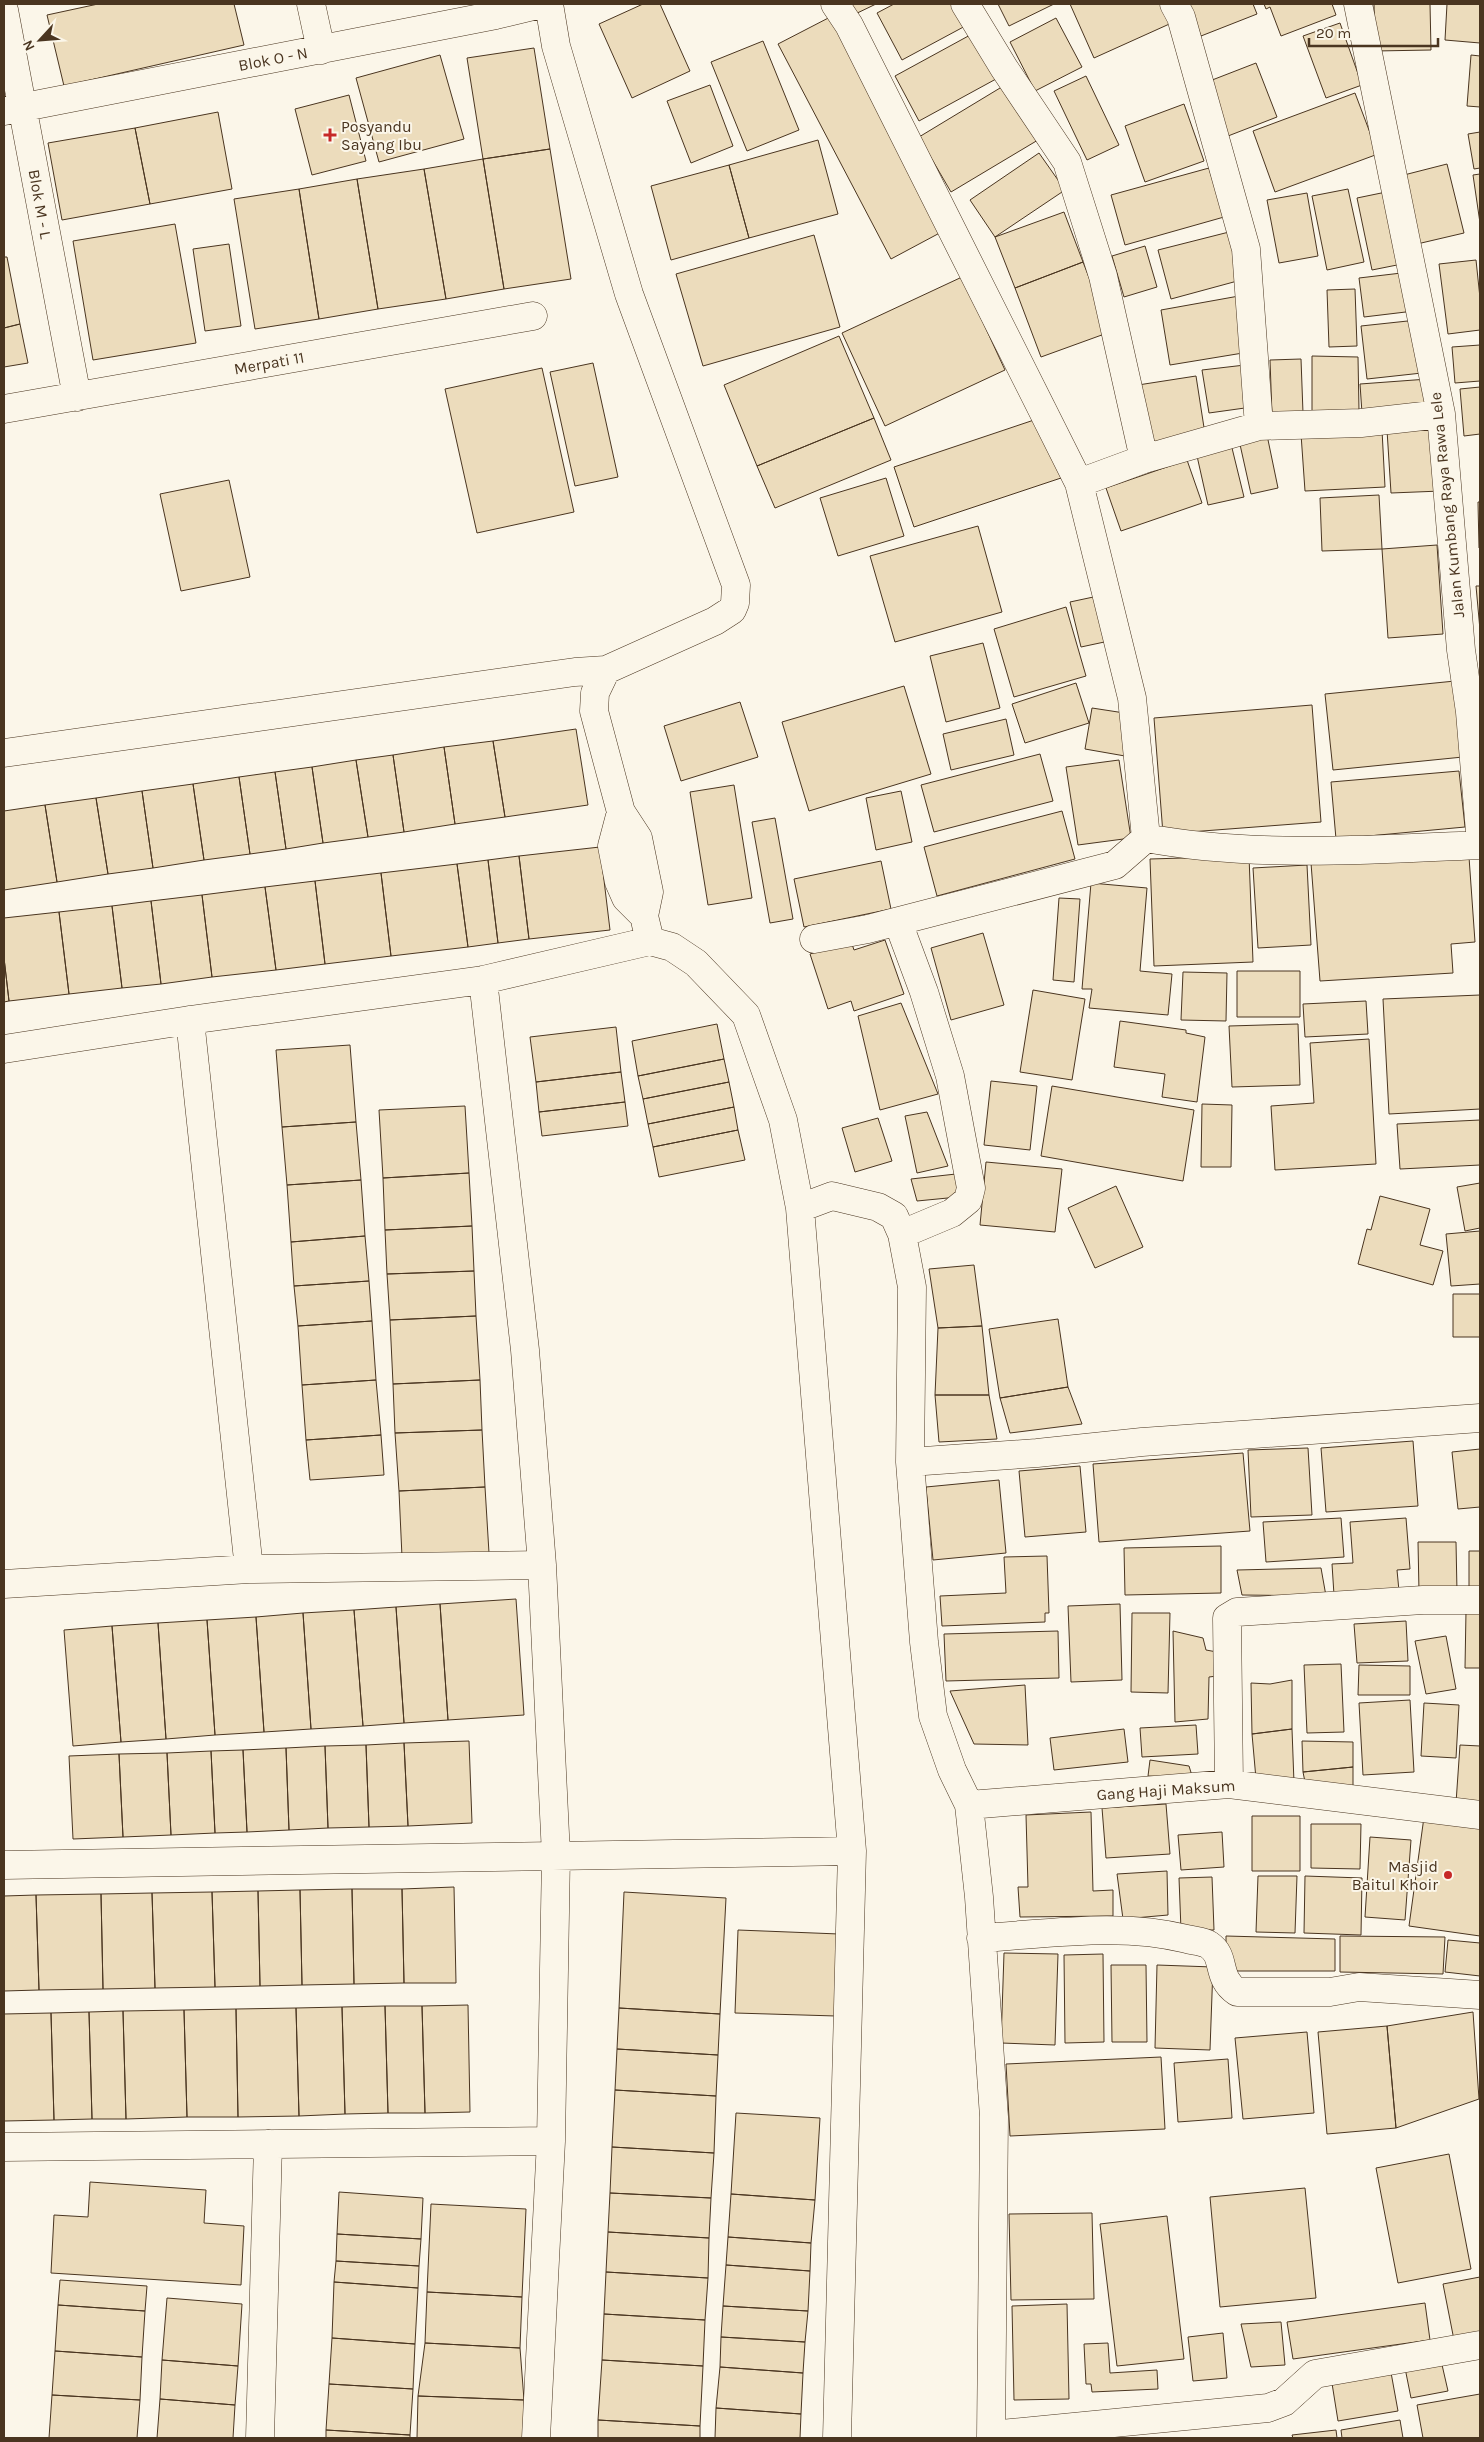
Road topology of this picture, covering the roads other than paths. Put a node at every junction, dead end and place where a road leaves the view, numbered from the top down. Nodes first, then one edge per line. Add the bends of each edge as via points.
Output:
1 (311, 4) edge
2 (542, 4) edge
3 (549, 4) edge
4 (835, 4) edge
5 (965, 4) edge
6 (1174, 4) edge
7 (1358, 4) edge
8 (4, 10) edge
9 (321, 50) junction
10 (13, 109) edge
11 (533, 316) dead end
12 (77, 398) junction
13 (4, 409) edge
14 (1441, 414) junction
15 (1259, 426) junction
16 (1144, 459) junction
17 (1078, 483) junction
18 (1471, 649) edge
19 (606, 670) junction
20 (4, 753) edge
21 (1478, 765) edge
22 (1480, 832) edge
23 (1146, 838) junction
24 (1480, 845) edge
25 (898, 922) junction
26 (647, 928) junction
27 (814, 939) dead end
28 (482, 980) junction
29 (190, 1020) junction
30 (4, 1049) edge
31 (800, 1208) junction
32 (902, 1234) junction
33 (1480, 1418) edge
34 (910, 1462) junction
35 (542, 1565) junction
36 (249, 1568) junction
37 (4, 1584) edge
38 (1480, 1600) edge
39 (1229, 1784) junction
40 (969, 1805) junction
41 (1480, 1815) edge
42 (852, 1851) junction
43 (556, 1855) junction
44 (4, 1865) edge
45 (981, 1938) junction
46 (1480, 1995) edge
47 (551, 2141) junction
48 (268, 2144) junction
49 (4, 2147) edge
50 (1480, 2345) edge
51 (991, 2437) edge
52 (260, 2438) edge
53 (536, 2438) edge
54 (837, 2438) edge

1 - 9 street
2 - 9 street, Blok O - N
3 - 19 street via 556,46 629,294 736,585 735,603 725,616
4 - 17 street via 849,25
5 - 16 street via 1067,162 1103,276
6 - 15 street via 1181,17 1246,250
7 - 14 street, Jalan Kumbang Raya Rawa Lele
8 - 10 street, Blok M - L
9 - 10 street, Blok O - N
10 - 12 street, Blok M - L
11 - 12 street, Merpati 11
12 - 13 street, Merpati 11
14 - 15 street via 1361,423
14 - 18 street, Jalan Kumbang Raya Rawa Lele
15 - 16 street
16 - 17 street
17 - 23 street via 1132,698
18 - 21 street, Jalan Kumbang Raya Rawa Lele
19 - 20 street
19 - 26 street via 594,693 594,712 621,812 638,838 649,892
21 - 22 street, Jalan Kumbang Raya Rawa Lele
23 - 24 street via 1184,845 1271,849 1370,850
23 - 25 street via 1115,865
25 - 27 street
25 - 32 street via 950,1076 971,1188 968,1200 952,1213
26 - 28 street
26 - 31 street via 696,963 746,1015 783,1120
28 - 29 street
28 - 35 street via 525,1350
29 - 30 street
29 - 36 street
31 - 32 street via 832,1196 878,1207 894,1216
31 - 42 street
32 - 34 street via 912,1287
33 - 34 street
34 - 40 street via 933,1716 952,1770
35 - 36 street
35 - 43 street
36 - 37 street
38 - 39 street via 1424,1600 1237,1612 1227,1618
39 - 40 street, Gang Haji Maksum
39 - 41 street, Gang Haji Maksum
40 - 45 street
42 - 43 street
42 - 54 street
43 - 44 street
43 - 47 street
45 - 46 street via 1116,1931 1167,1934 1207,1944 1219,1956 1222,1975 1228,1986 1237,1992 1330,1992 1360,1988
45 - 51 street via 994,2117
47 - 48 street
47 - 53 street
48 - 49 street
48 - 52 street
50 - 51 street via 1315,2374 1284,2402 1268,2408

